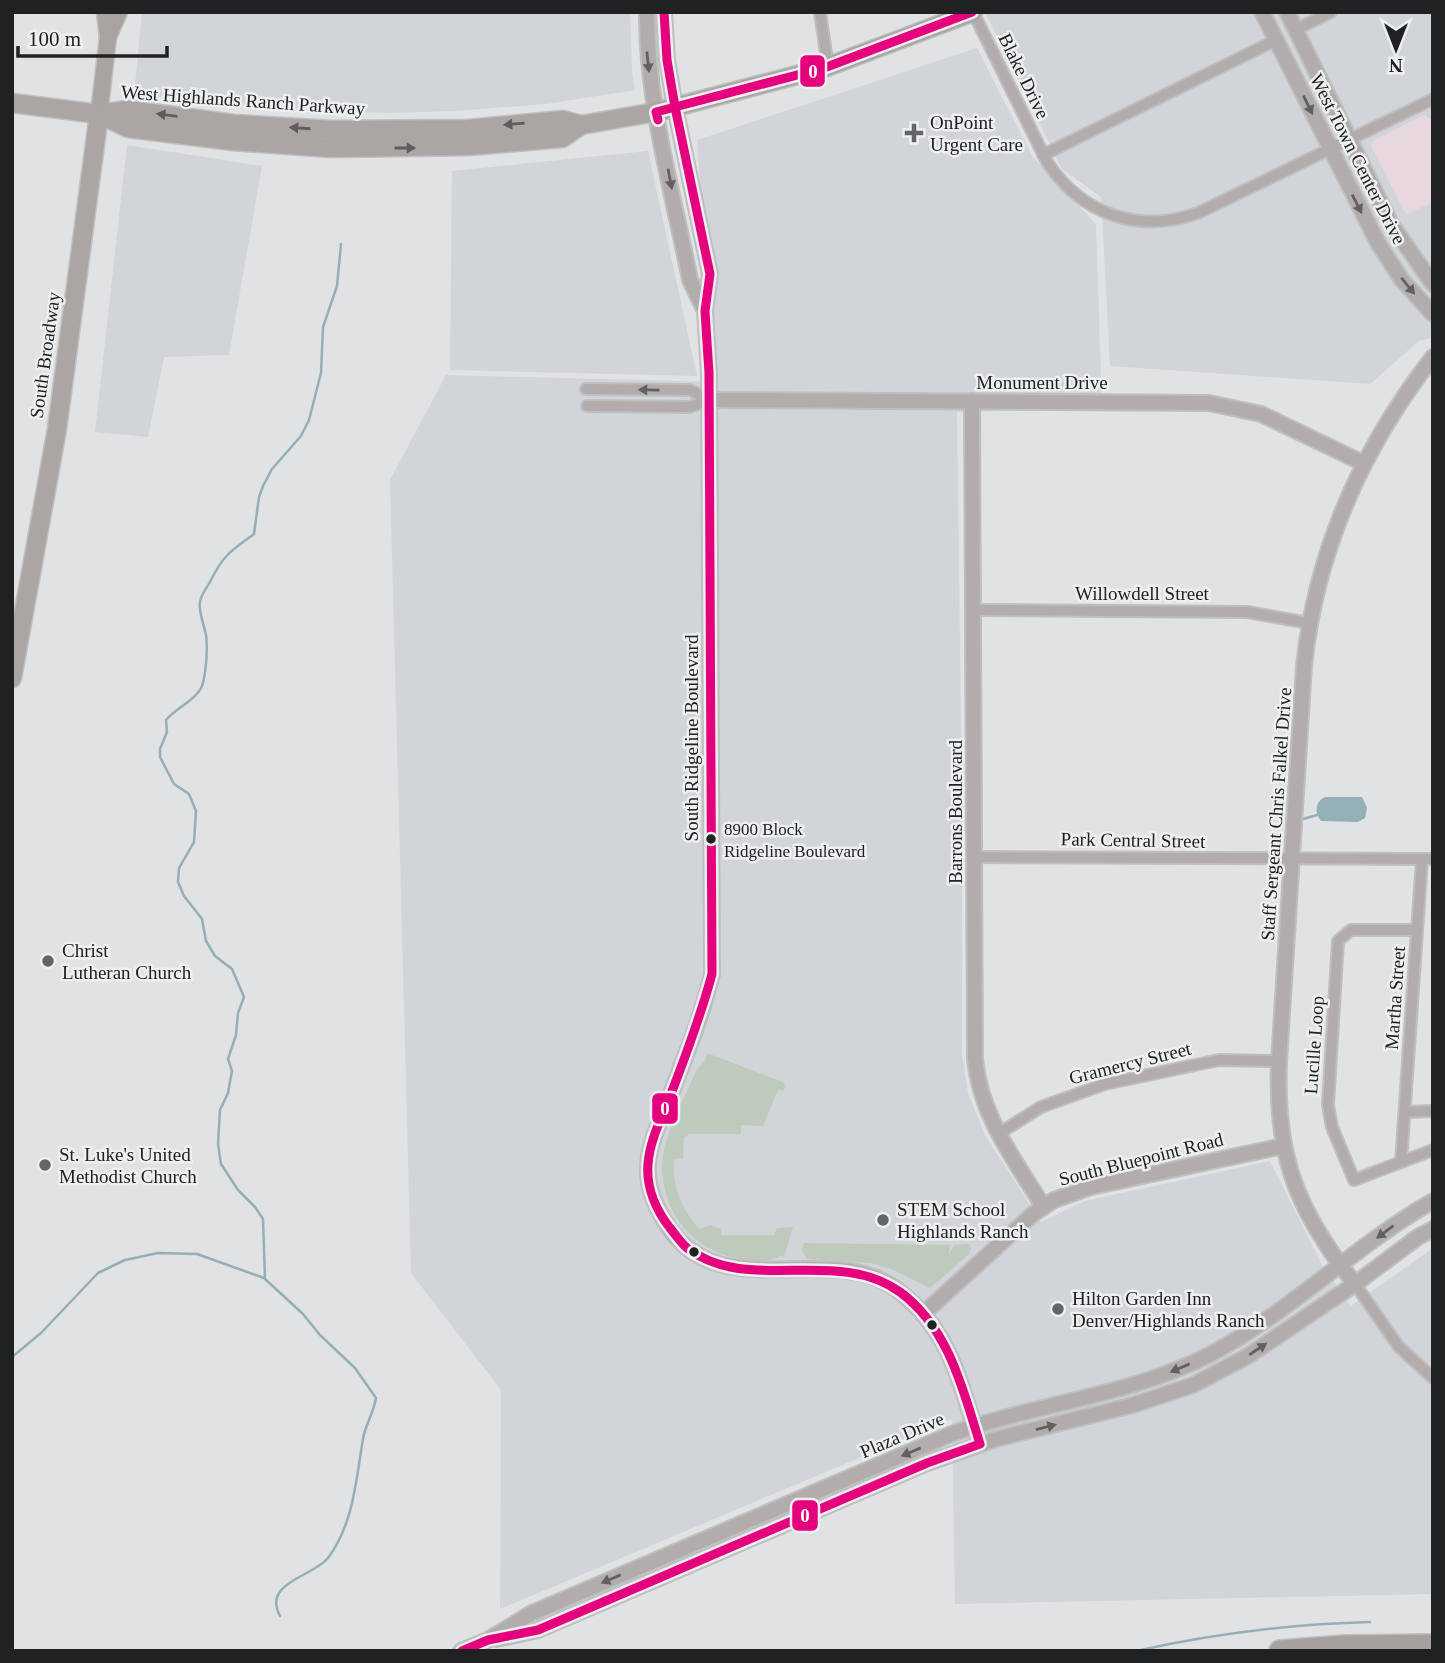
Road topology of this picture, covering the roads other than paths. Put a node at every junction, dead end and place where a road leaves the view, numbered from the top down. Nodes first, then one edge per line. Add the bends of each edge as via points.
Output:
1 (105, 12) edge
2 (119, 12) edge
3 (647, 12) edge
4 (664, 12) edge
5 (820, 12) edge
6 (973, 12) edge
7 (1262, 12) edge
8 (1287, 12) edge
9 (1331, 12) edge
10 (1295, 30) junction
11 (108, 37) junction
12 (1276, 40) junction
13 (828, 67) junction
14 (1433, 99) edge
15 (12, 103) edge
16 (675, 107) junction
17 (656, 112) junction
18 (99, 114) junction
19 (1349, 140) junction
20 (1330, 150) junction
21 (1043, 155) junction
22 (1433, 284) edge
23 (705, 311) junction
24 (1433, 314) edge
25 (1433, 357) edge
26 (586, 389) dead end
27 (709, 400) junction
28 (972, 401) junction
29 (587, 406) dead end
30 (1363, 463) junction
31 (974, 610) junction
32 (1309, 623) junction
33 (12, 678) edge
34 (974, 857) junction
35 (1293, 859) junction
36 (1427, 859) edge
37 (1417, 930) junction
38 (1279, 1061) junction
39 (1433, 1111) edge
40 (1405, 1112) junction
41 (999, 1134) junction
42 (1283, 1146) junction
43 (1433, 1150) edge
44 (1401, 1162) junction
45 (1433, 1201) edge
46 (1043, 1206) junction
47 (1433, 1229) edge
48 (1340, 1266) junction
49 (1355, 1284) junction
50 (924, 1313) junction
51 (1433, 1378) edge
52 (974, 1426) junction
53 (980, 1444) junction
54 (706, 1539) junction
55 (640, 1586) junction
56 (488, 1640) junction
57 (1433, 1645) edge
58 (461, 1651) edge
59 (1280, 1651) edge

1 - 11 main road, South Broadway
2 - 11 main road, South Broadway
3 -> 17 street, South Ridgeline Boulevard
4 - 16 street, South Ridgeline Boulevard
5 - 13 street
6 - 13 main road, West Highlands Ranch Parkway
6 - 21 street, Blake Drive
7 - 12 street, West Town Center Drive
8 - 10 street, West Town Center Drive
9 - 10 street
10 - 19 street, West Town Center Drive
11 - 18 main road, South Broadway
12 -> 20 street, West Town Center Drive
12 - 21 street
13 - 16 main road, West Highlands Ranch Parkway
14 - 19 street, Blake Drive
15 - 18 main road, West Highlands Ranch Parkway
16 - 17 main road, West Highlands Ranch Parkway
16 - 23 street, South Ridgeline Boulevard via 709,274
17 - 18 main road, West Highlands Ranch Parkway via 582,125 563,120 468,129 332,130 234,124 128,110
17 -> 23 street, South Ridgeline Boulevard via 690,280
18 - 33 main road, South Broadway via 57,429
19 - 20 street, Blake Drive
19 - 22 street, West Town Center Drive via 1396,232
20 - 21 street, Blake Drive via 1198,213 1153,223 1129,220 1085,202 1058,178
20 -> 24 street, West Town Center Drive via 1378,243
23 - 27 street, South Ridgeline Boulevard
25 - 30 street, Staff Sergeant Chris Falkel Drive
27 -> 26 street, Monument Drive via 690,390
27 - 28 street, Monument Drive
27 - 29 street, Monument Drive via 690,407
27 - 50 street, South Ridgeline Boulevard via 712,974 704,1009 650,1146 648,1176 657,1208 672,1235 694,1254 748,1269 841,1270 874,1277
28 - 30 street, Monument Drive via 1223,405 1281,422
28 - 31 street, Barrons Boulevard
30 - 32 street, Staff Sergeant Chris Falkel Drive via 1327,554
31 - 32 street, Willowdell Street via 1220,611
31 - 34 street, Barrons Boulevard
32 - 35 street, Staff Sergeant Chris Falkel Drive
34 - 35 street, Park Central Street
34 - 41 street, Barrons Boulevard via 975,1059 981,1091
35 - 36 street, Park Central Street
35 - 38 street, Staff Sergeant Chris Falkel Drive
36 - 37 street, Martha Street
37 - 40 street, Martha Street
37 - 44 street, Lucille Loop via 1351,930 1338,941 1336,968 1328,1105 1332,1127 1354,1180
38 - 41 street, Gramercy Street via 1219,1060 1105,1084 1046,1105
38 - 42 street, Staff Sergeant Chris Falkel Drive
39 - 40 street
40 - 44 street
41 - 46 street, Barrons Boulevard
42 - 46 street, South Bluepoint Road via 1091,1187
42 - 48 street, Staff Sergeant Chris Falkel Drive via 1304,1206
43 - 44 street, Lucille Loop
45 -> 48 street, Plaza Drive
46 - 50 street, South Bluepoint Road
47 - 49 street, Plaza Drive
48 - 49 street, Staff Sergeant Chris Falkel Drive
48 -> 52 street, Plaza Drive via 1238,1338 1197,1360 1128,1386
49 - 51 street via 1399,1347
53 -> 49 street, Plaza Drive via 1193,1385 1248,1356
50 - 52 street, South Ridgeline Boulevard via 951,1354
52 - 53 street, South Ridgeline Boulevard
52 -> 54 street, Plaza Drive
53 - 55 street, Plaza Drive
54 - 55 street via 708,1546 702,1553 644,1578
54 -> 56 street, Plaza Drive via 532,1613
55 - 56 street, Plaza Drive via 538,1630
56 - 58 street, Plaza Drive
57 - 59 highway

